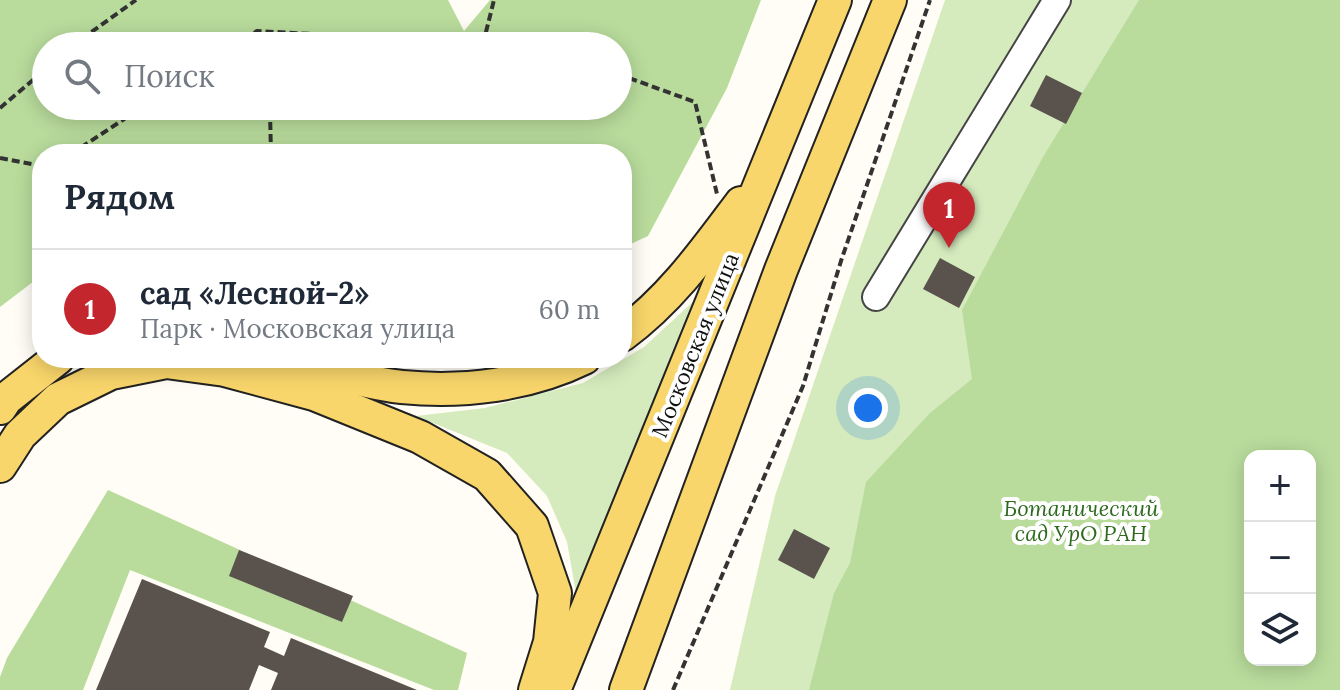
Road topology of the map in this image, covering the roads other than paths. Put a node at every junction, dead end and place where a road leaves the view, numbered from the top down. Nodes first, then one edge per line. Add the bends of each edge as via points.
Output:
1 (835, 0) edge
2 (890, 0) edge
3 (1057, 0) edge
4 (769, 165) junction
5 (876, 297) dead end
6 (632, 328) edge
7 (45, 368) edge
8 (136, 368) edge
9 (210, 368) edge
10 (320, 368) edge
11 (563, 368) edge
12 (0, 408) edge
13 (0, 466) edge
14 (627, 687) edge
15 (535, 690) edge
16 (554, 690) edge

1 - 4 main road, Московская улица
2 - 14 main road via 781,270
3 - 5 street
4 - 6 main road via 690,271
4 - 16 main road, Московская улица
7 - 12 main road
8 - 13 main road via 111,373 58,399 20,435
9 - 15 main road via 314,394 420,437 487,475 532,526 555,593 550,642
10 - 11 main road via 402,387 492,387

